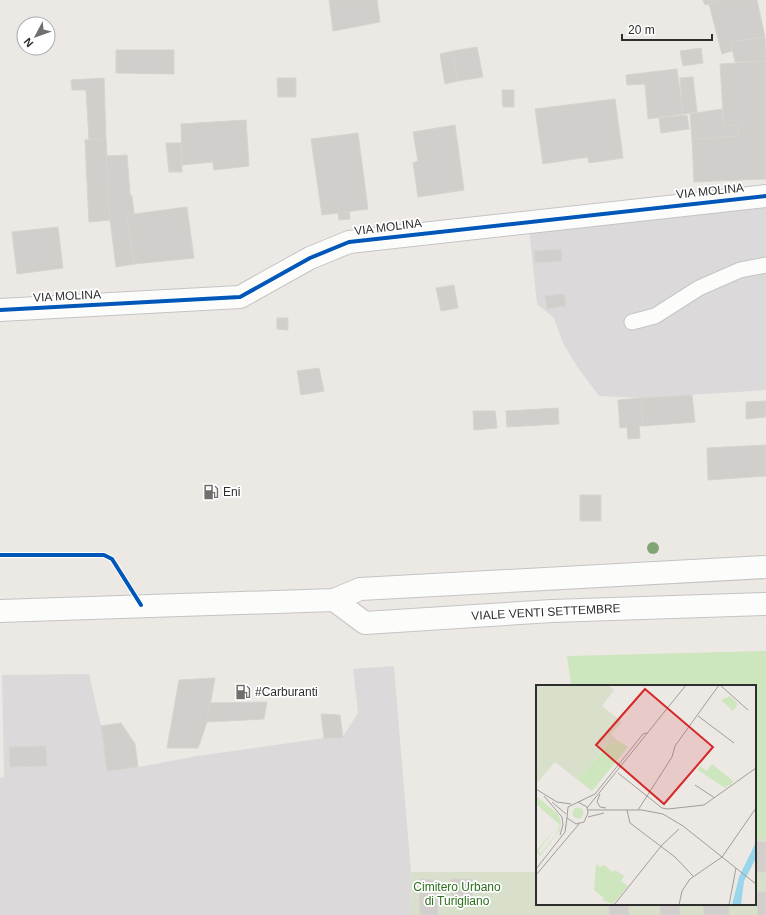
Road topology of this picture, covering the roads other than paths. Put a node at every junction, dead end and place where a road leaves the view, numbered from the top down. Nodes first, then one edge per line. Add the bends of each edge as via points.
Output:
1 (766, 196) edge
2 (766, 265) edge
3 (0, 310) edge
4 (632, 322) dead end
5 (766, 567) edge
6 (334, 600) junction
7 (766, 604) edge
8 (0, 611) edge

1 - 3 main road, VIA MOLINA via 349,242 310,258 240,297
2 - 4 lane via 740,270 699,288 655,316
5 - 6 main road via 360,589
6 - 7 main road, VIALE VENTI SETTEMBRE via 365,623 552,611
6 - 8 main road

